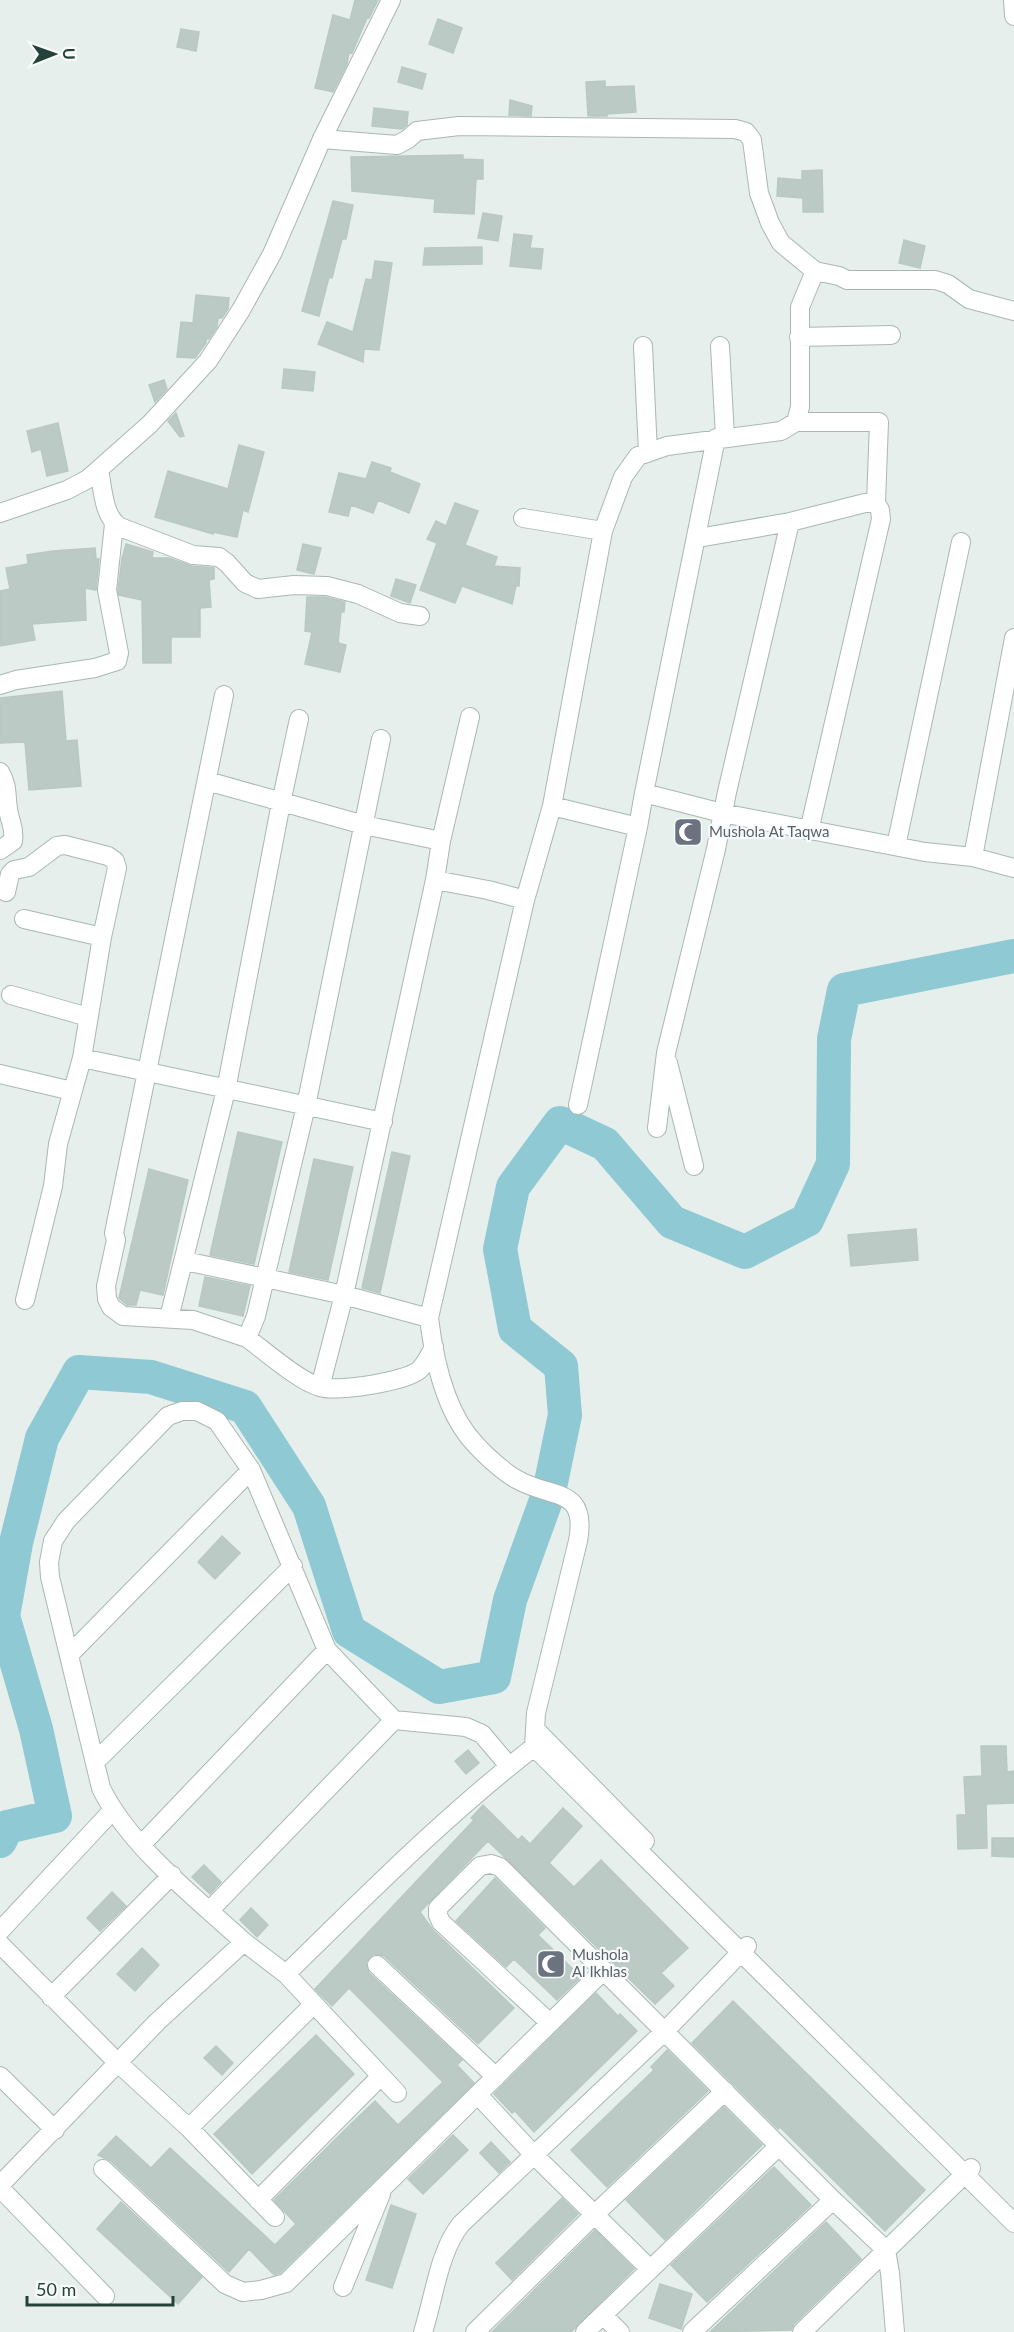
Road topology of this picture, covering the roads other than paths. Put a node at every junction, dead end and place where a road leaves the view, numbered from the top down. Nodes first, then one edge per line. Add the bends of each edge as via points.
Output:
1 (391, 0) edge
2 (1014, 0) edge
3 (1014, 16) edge
4 (322, 139) junction
5 (815, 271) junction
6 (1014, 311) edge
7 (891, 335) dead end
8 (799, 337) junction
9 (643, 346) dead end
10 (720, 346) dead end
11 (796, 422) junction
12 (721, 438) junction
13 (648, 453) junction
14 (99, 470) junction
15 (876, 503) junction
16 (0, 513) edge
17 (523, 518) dead end
18 (790, 522) junction
19 (114, 524) junction
20 (603, 531) junction
21 (698, 538) junction
22 (961, 542) dead end
23 (420, 616) dead end
24 (1014, 638) edge
25 (0, 685) edge
26 (224, 695) dead end
27 (470, 717) dead end
28 (299, 719) dead end
29 (381, 739) dead end
30 (0, 772) edge
31 (207, 781) junction
32 (644, 793) junction
33 (281, 803) junction
34 (552, 806) junction
35 (722, 813) junction
36 (364, 825) junction
37 (638, 827) junction
38 (809, 831) junction
39 (441, 841) junction
40 (896, 846) junction
41 (0, 850) edge
42 (973, 857) junction
43 (1014, 868) edge
44 (435, 880) junction
45 (6, 892) dead end
46 (525, 900) junction
47 (24, 919) dead end
48 (102, 937) junction
49 (11, 995) dead end
50 (88, 1017) junction
51 (666, 1053) junction
52 (82, 1058) junction
53 (147, 1073) junction
54 (0, 1074) edge
55 (226, 1090) junction
56 (72, 1091) junction
57 (578, 1105) dead end
58 (306, 1106) junction
59 (383, 1122) junction
60 (657, 1128) dead end
61 (694, 1166) dead end
62 (185, 1261) junction
63 (265, 1278) junction
64 (344, 1295) junction
65 (25, 1300) dead end
66 (169, 1318) junction
67 (429, 1318) junction
68 (248, 1338) junction
69 (434, 1347) junction
70 (320, 1388) junction
71 (251, 1470) junction
72 (293, 1566) junction
73 (327, 1650) junction
74 (69, 1655) junction
75 (394, 1720) junction
76 (538, 1738) junction
77 (95, 1762) junction
78 (509, 1766) junction
79 (112, 1811) junction
80 (142, 1844) junction
81 (171, 1875) junction
82 (210, 1910) junction
83 (0, 1931) edge
84 (244, 1942) junction
85 (0, 1944) edge
86 (744, 1949) junction
87 (377, 1965) dead end
88 (604, 1970) junction
89 (286, 1974) junction
90 (51, 1997) junction
91 (314, 2004) junction
92 (549, 2022) junction
93 (665, 2031) junction
94 (117, 2062) junction
95 (0, 2076) edge
96 (381, 2076) junction
97 (496, 2077) junction
98 (725, 2091) junction
99 (397, 2093) dead end
100 (478, 2095) junction
101 (189, 2128) junction
102 (55, 2130) junction
103 (779, 2146) junction
104 (535, 2156) junction
105 (103, 2169) dead end
106 (968, 2171) junction
107 (0, 2186) edge
108 (384, 2187) junction
109 (258, 2200) junction
110 (833, 2200) junction
111 (1014, 2207) edge
112 (595, 2214) junction
113 (275, 2217) dead end
114 (1014, 2223) edge
115 (886, 2250) junction
116 (650, 2269) junction
117 (343, 2287) dead end
118 (105, 2296) dead end
119 (603, 2315) junction
120 (423, 2332) edge
121 (475, 2332) edge
122 (585, 2332) edge
123 (620, 2332) edge
124 (692, 2332) edge
125 (802, 2332) edge
126 (895, 2332) edge

1 - 4 street
2 - 3 street
4 - 5 street via 397,145 417,131 459,126 735,129 746,132 752,140 759,193 781,243
4 - 14 street via 272,254 208,361 170,405
5 - 6 street via 847,280 935,280 969,299
5 - 8 street via 800,307
7 - 8 street
8 - 11 street via 800,407
9 - 13 street
10 - 12 street
11 - 12 street via 781,431
11 - 15 street via 879,422
12 - 13 street via 667,446
12 - 21 street
13 - 20 street via 638,456 622,477
14 - 16 street via 67,490
14 - 19 street
15 - 18 street
15 - 38 street via 880,519
17 - 20 street
18 - 21 street
18 - 35 street
19 - 23 street via 193,555 219,557 250,587 327,586 358,594 400,613
19 - 25 street via 107,590 119,653 117,661
20 - 34 street
21 - 32 street
22 - 40 street
24 - 42 street
26 - 31 street
27 - 39 street
28 - 33 street
29 - 36 street
30 - 41 street via 15,829 13,841
31 - 33 street
31 - 53 street
32 - 35 street
32 - 37 street
33 - 36 street
33 - 55 street
34 - 37 street
34 - 46 street
35 - 38 street
35 - 51 street
36 - 39 street
36 - 58 street
37 - 57 street
38 - 40 street
39 - 44 street
40 - 42 street
42 - 43 street
44 - 46 street
44 - 59 street
45 - 48 street via 14,870 29,867 57,846 108,856 117,868
46 - 67 street
47 - 48 street
48 - 50 street
49 - 50 street
50 - 52 street
51 - 60 street
51 - 61 street
52 - 53 street
52 - 56 street
53 - 55 street
53 - 66 street via 114,1233 107,1299 123,1316
54 - 56 street
55 - 58 street
55 - 62 street
56 - 65 street
58 - 59 street
58 - 63 street
59 - 64 street
62 - 63 street
62 - 66 street
63 - 64 street
63 - 68 street
64 - 67 street
64 - 70 street
66 - 68 street via 193,1320
67 - 69 street
68 - 70 street
69 - 70 street via 421,1369 410,1376
69 - 76 street via 447,1394 475,1445 518,1480 565,1496 579,1514 580,1527 536,1713
71 - 72 street
71 - 74 street
71 - 74 street via 217,1421 197,1411 168,1416 66,1521 53,1541 50,1577
72 - 73 street
72 - 77 street
73 - 75 street
73 - 80 street
74 - 77 street
75 - 78 street via 466,1727 482,1734
75 - 82 street
76 - 78 street
76 - 86 street
77 - 79 street
78 - 89 street via 418,1845
79 - 80 street
79 - 83 street
80 - 81 street
81 - 82 street
81 - 90 street
82 - 84 street
84 - 89 street
84 - 94 street
85 - 90 street
86 - 93 street
86 - 106 street
87 - 97 street
88 - 92 street
88 - 92 street via 500,1867 480,1866 438,1908 441,1922
88 - 93 street
89 - 91 street
90 - 94 street
91 - 96 street
91 - 101 street
92 - 97 street
93 - 98 street
93 - 104 street
94 - 101 street
94 - 102 street
95 - 102 street
96 - 99 street
96 - 109 street
97 - 100 street
98 - 103 street
98 - 112 street
100 - 104 street
100 - 108 street
101 - 109 street
102 - 107 street
103 - 110 street
103 - 116 street
104 - 112 street
104 - 120 street via 453,2234
105 - 108 street via 225,2284 243,2292 286,2283
106 - 111 street
106 - 114 street
106 - 115 street
107 - 118 street
108 - 117 street
109 - 113 street
110 - 115 street
110 - 124 street
112 - 116 street
112 - 121 street
115 - 125 street
115 - 126 street
116 - 119 street
119 - 122 street
119 - 123 street

